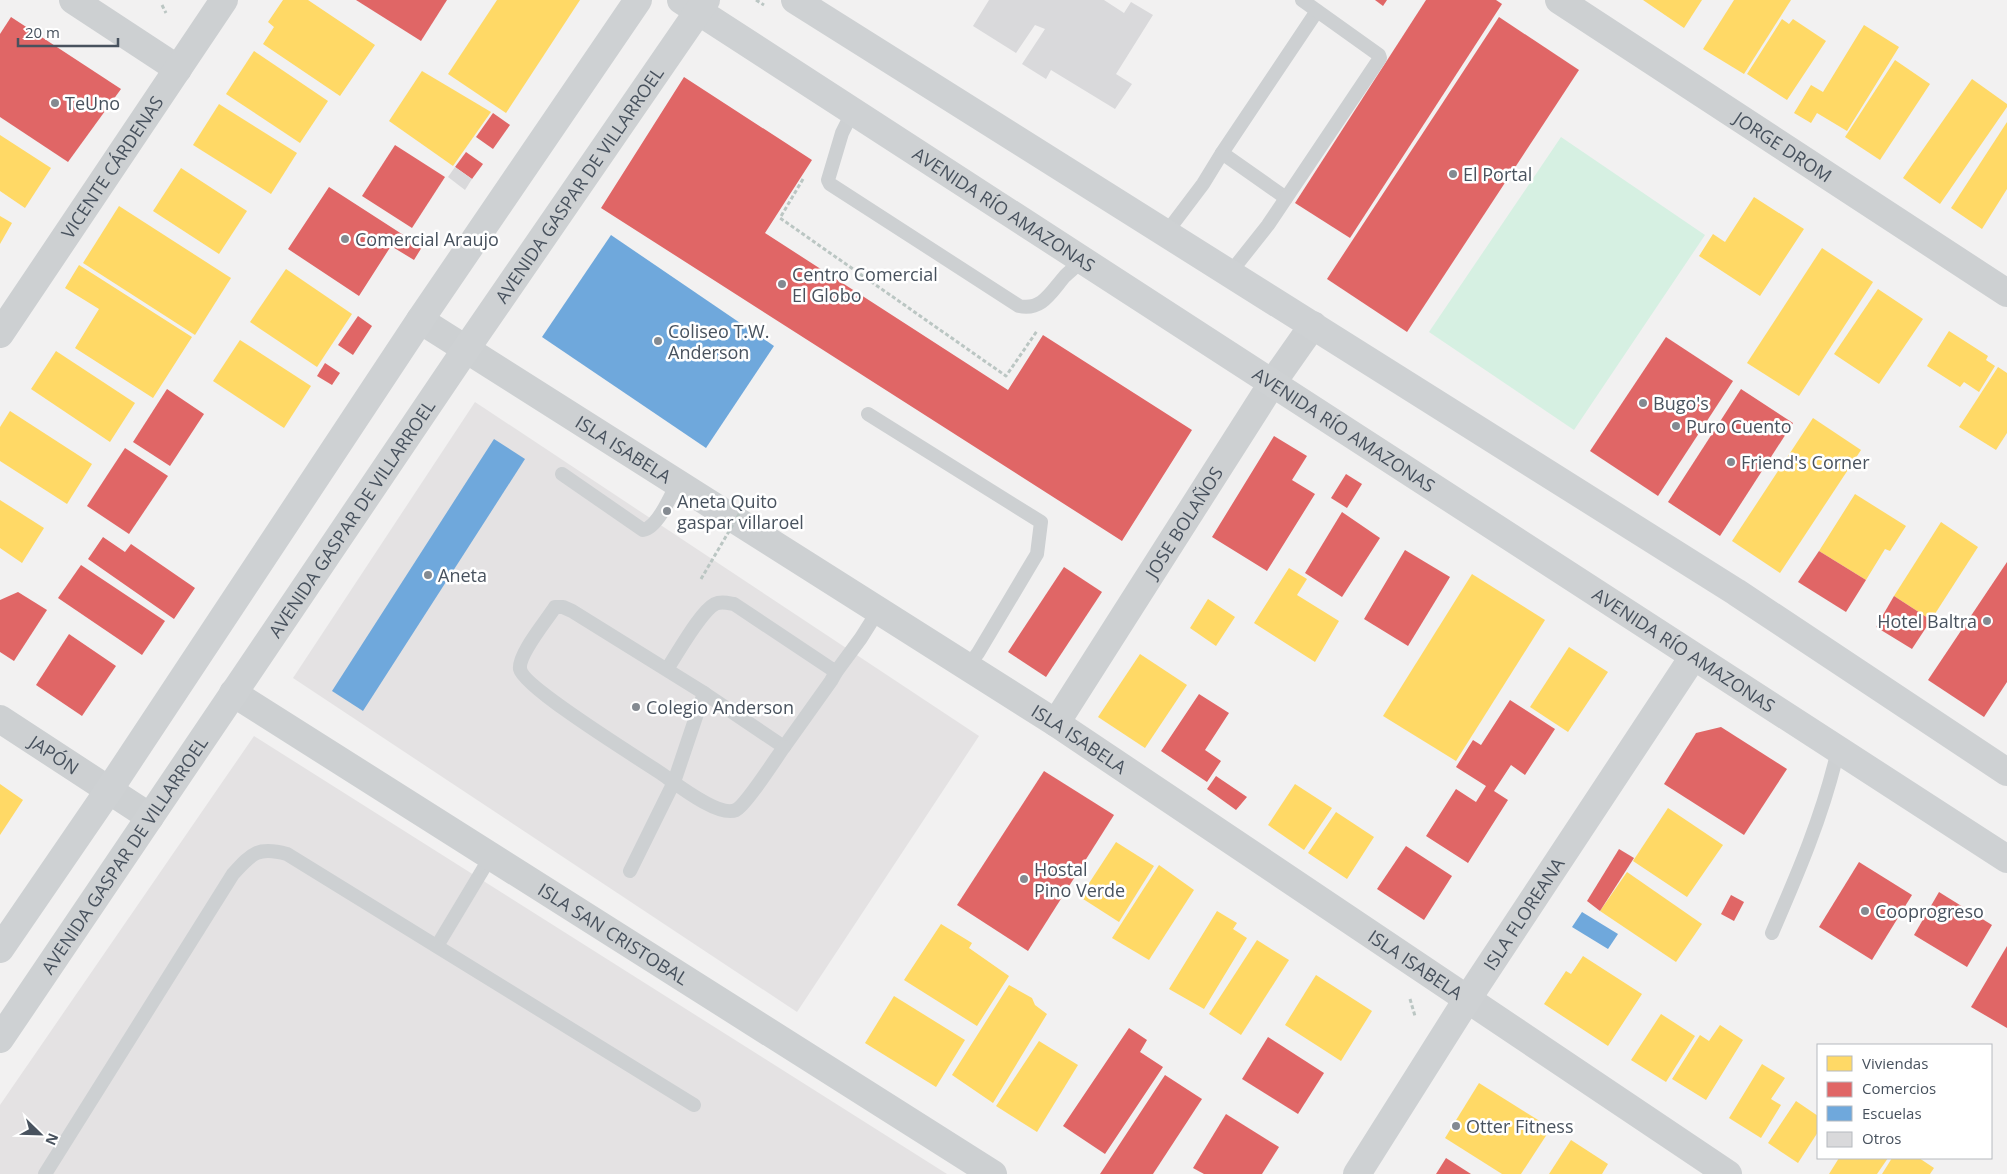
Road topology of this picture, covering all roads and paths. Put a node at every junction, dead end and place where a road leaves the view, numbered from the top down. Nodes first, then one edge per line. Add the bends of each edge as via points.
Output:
1 (73, 0) edge
2 (224, 0) edge
3 (638, 0) edge
4 (795, 0) edge
5 (1302, 0) edge
6 (1559, 0) edge
7 (695, 4) edge
8 (162, 6) dead end
9 (1317, 11) junction
10 (166, 13) dead end
11 (178, 69) junction
12 (854, 111) junction
13 (1222, 153) junction
14 (805, 176) dead end
15 (1286, 198) junction
16 (1166, 233) junction
17 (1082, 260) junction
18 (1230, 273) junction
19 (2007, 293) edge
20 (420, 320) junction
21 (1313, 325) junction
22 (1038, 328) dead end
23 (0, 334) edge
24 (466, 349) junction
25 (1273, 382) junction
26 (868, 414) dead end
27 (562, 474) dead end
28 (677, 483) junction
29 (744, 504) dead end
30 (701, 579) dead end
31 (878, 611) junction
32 (1692, 656) junction
33 (967, 667) junction
34 (668, 669) junction
35 (836, 672) junction
36 (233, 693) junction
37 (704, 693) junction
38 (0, 720) edge
39 (1056, 723) junction
40 (784, 747) junction
41 (1838, 750) junction
42 (2004, 764) edge
43 (674, 782) junction
44 (109, 790) junction
45 (150, 817) junction
46 (491, 856) junction
47 (2007, 859) edge
48 (630, 871) dead end
49 (1772, 933) dead end
50 (437, 946) junction
51 (0, 949) edge
52 (1408, 991) dead end
53 (1468, 998) junction
54 (1415, 1016) dead end
55 (0, 1039) edge
56 (694, 1105) dead end
57 (45, 1174) edge
58 (993, 1174) edge
59 (1357, 1174) edge
60 (1728, 1174) edge

1 - 11 street
2 - 11 street, VICENTE CÁRDENAS
3 - 20 main road
4 - 16 main road
5 - 9 lane
6 - 19 street, JORGE DROM
7 - 12 main road, AVENIDA RÍO AMAZONAS
7 - 24 main road, AVENIDA GASPAR DE VILLARROEL
8 - 10 path
9 - 13 lane
9 - 15 lane via 1380,58
11 - 23 street, VICENTE CÁRDENAS
12 - 17 main road, AVENIDA RÍO AMAZONAS
12 - 17 lane via 842,133 828,180 830,184 1019,306 1028,308 1046,300
13 - 15 lane
13 - 16 lane
14 - 22 path via 780,218 1006,376
15 - 18 lane
16 - 18 main road
17 - 25 main road, AVENIDA RÍO AMAZONAS
18 - 21 main road
20 - 24 street, ISLA ISABELA
20 - 44 main road
21 - 25 street, JOSE BOLAÑOS
21 - 42 main road
24 - 28 street, ISLA ISABELA
24 - 36 main road, AVENIDA GASPAR DE VILLARROEL
25 - 32 main road, AVENIDA RÍO AMAZONAS
25 - 39 street, JOSE BOLAÑOS
26 - 33 lane via 1041,522 1037,554
27 - 28 lane via 643,530 660,515
28 - 31 street, ISLA ISABELA
29 - 30 path, bridge
31 - 33 street, ISLA ISABELA
31 - 35 lane
32 - 41 main road, AVENIDA RÍO AMAZONAS
32 - 53 main road, ISLA FLOREANA
33 - 39 street, ISLA ISABELA
34 - 35 lane via 700,619 714,604 724,602 734,604
34 - 37 lane
34 - 43 lane via 563,607 555,607 521,658 520,669 523,676 551,700
35 - 40 lane
36 - 45 main road, AVENIDA GASPAR DE VILLARROEL
36 - 46 street, ISLA SAN CRISTOBAL
37 - 40 lane
37 - 43 lane
38 - 44 street, JAPÓN
39 - 53 street, ISLA ISABELA
40 - 43 lane via 736,810 726,811 707,804
41 - 47 main road, AVENIDA RÍO AMAZONAS
41 - 49 lane via 1820,819
43 - 48 lane
44 - 45 street, JAPÓN
44 - 51 main road
45 - 55 main road, AVENIDA GASPAR DE VILLARROEL
46 - 50 lane
46 - 58 street, ISLA SAN CRISTOBAL
50 - 56 lane
50 - 57 lane via 287,854 269,849 249,856 233,874
52 - 54 path
53 - 59 main road, ISLA FLOREANA
53 - 60 street, ISLA ISABELA

